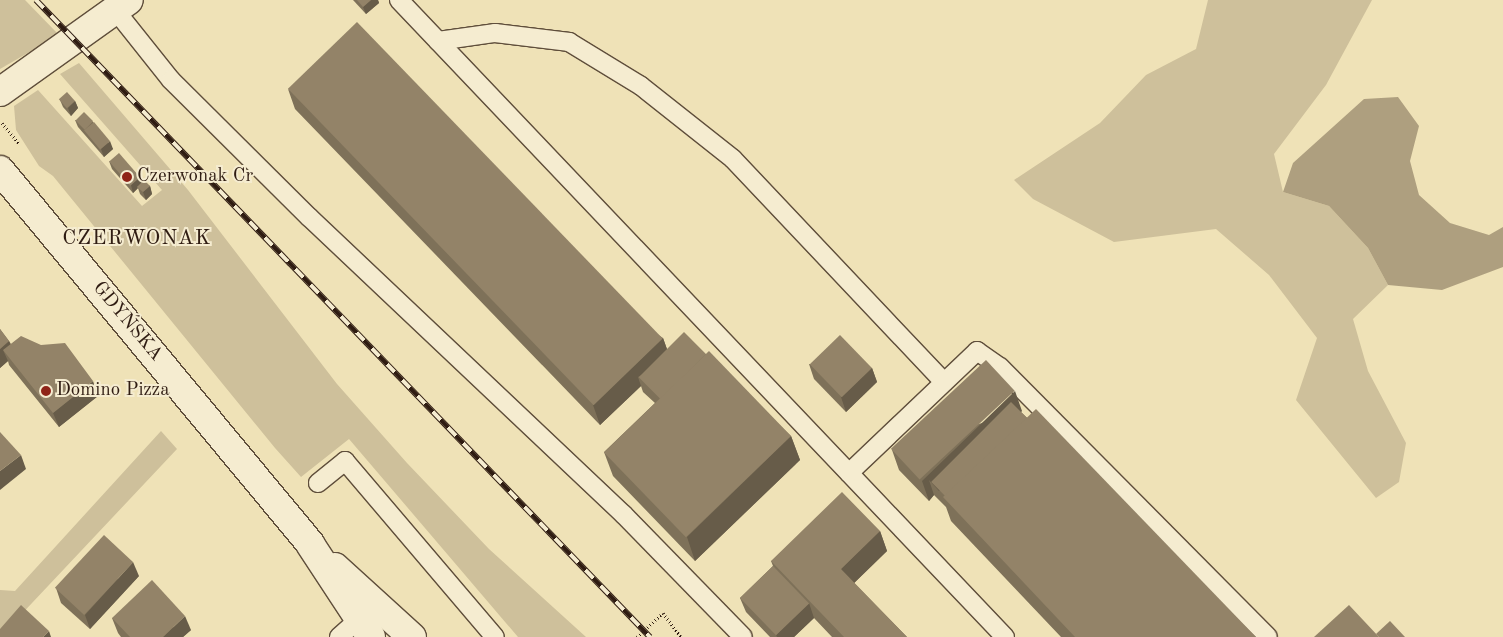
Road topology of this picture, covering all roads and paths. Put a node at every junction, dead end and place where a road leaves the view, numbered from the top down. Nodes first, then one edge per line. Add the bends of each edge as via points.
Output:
1 (399, 0) edge
2 (123, 5) edge
3 (438, 41) junction
4 (0, 92) edge
5 (0, 170) edge
6 (944, 382) junction
7 (849, 473) junction
8 (318, 483) dead end
9 (361, 625) edge
10 (412, 637) edge
11 (495, 637) edge
12 (637, 637) edge
13 (682, 637) edge
14 (743, 637) edge
15 (1005, 637) edge
16 (1268, 637) edge

1 - 3 lane
2 - 4 main road
2 - 14 lane via 178,86 309,217 624,514
3 - 6 lane via 496,33 569,42 641,86 733,159
3 - 7 lane
5 - 9 main road, GDYŃSKA via 310,544
6 - 7 lane
6 - 16 lane via 977,351 1000,367
7 - 15 lane
8 - 11 lane via 345,461
9 - 10 main road, GDYŃSKA
12 - 13 path via 663,613

